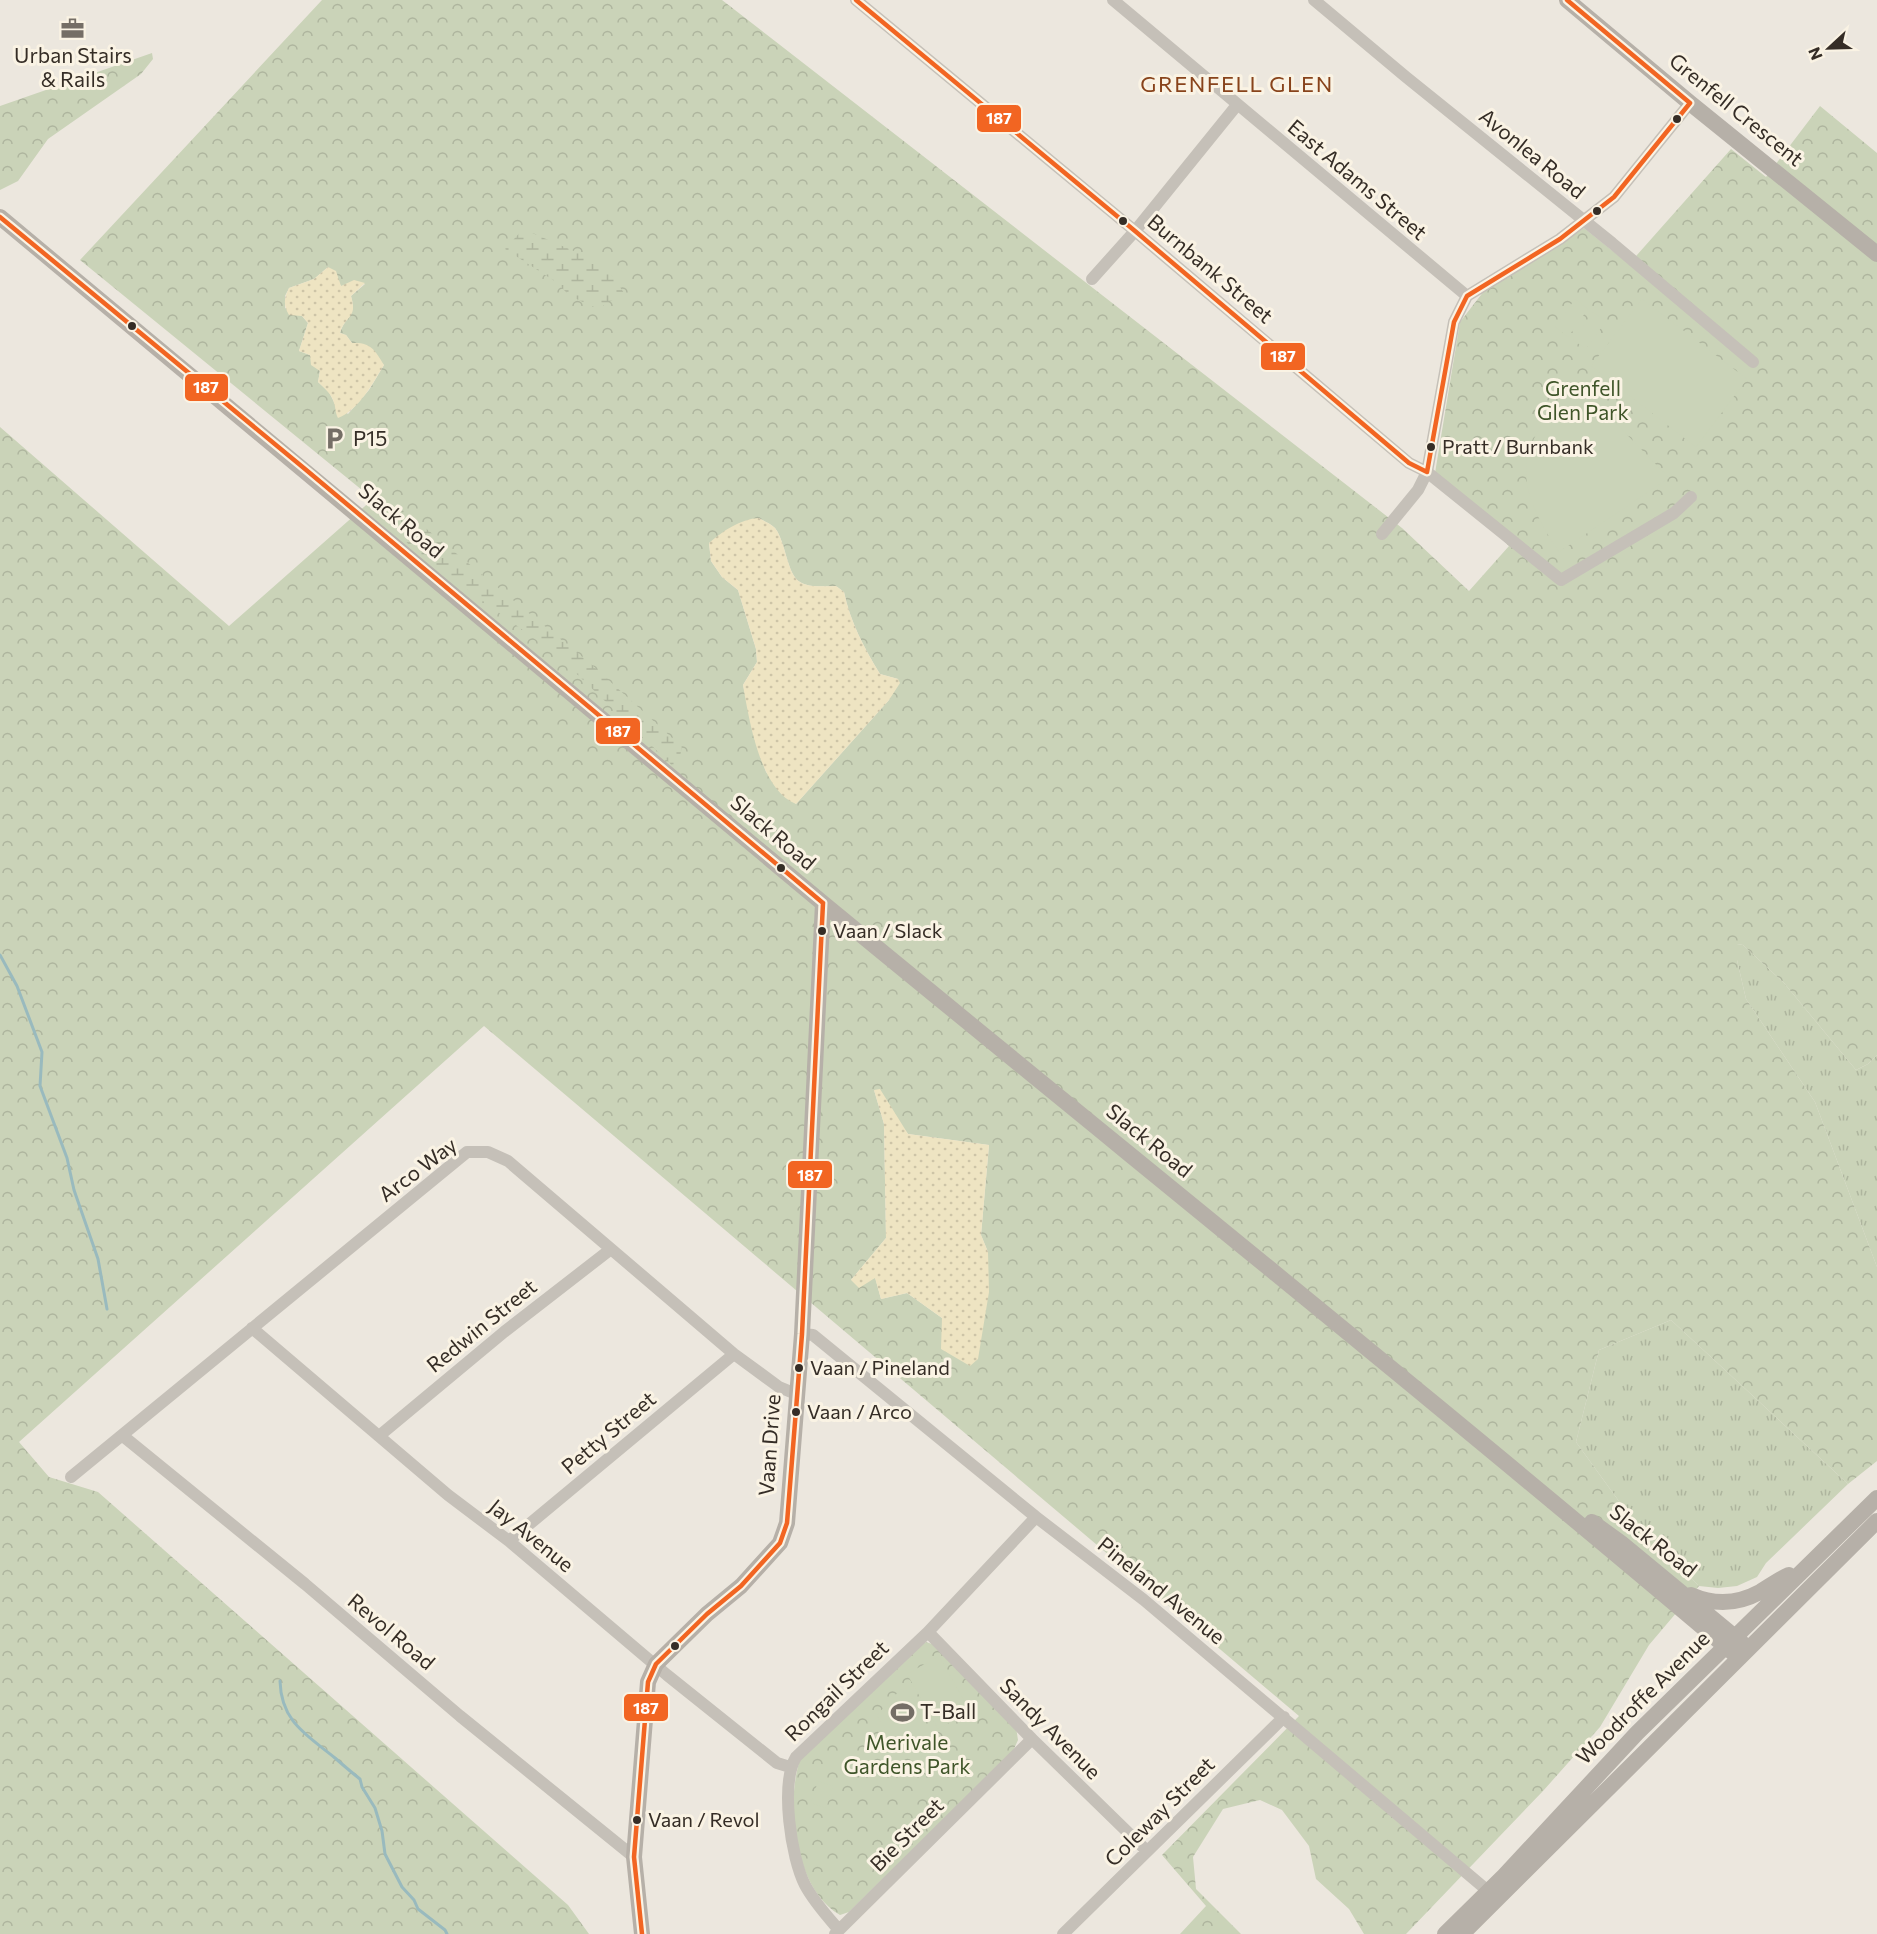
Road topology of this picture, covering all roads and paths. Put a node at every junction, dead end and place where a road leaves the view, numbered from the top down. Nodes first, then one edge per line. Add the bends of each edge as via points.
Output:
1 (856, 0) edge
2 (1113, 0) edge
3 (1314, 0) edge
4 (1567, 0) edge
5 (1690, 103) junction
6 (1237, 105) junction
7 (0, 217) edge
8 (1585, 222) junction
9 (1135, 231) junction
10 (1877, 254) edge
11 (1092, 279) dead end
12 (1467, 296) junction
13 (1753, 362) dead end
14 (1427, 472) junction
15 (1691, 497) dead end
16 (1382, 534) dead end
17 (823, 903) junction
18 (611, 1249) junction
19 (252, 1328) junction
20 (802, 1334) junction
21 (734, 1354) junction
22 (796, 1394) junction
23 (123, 1436) junction
24 (379, 1436) junction
25 (71, 1477) dead end
26 (1523, 1477) junction
27 (1877, 1498) edge
28 (1036, 1517) junction
29 (1877, 1521) edge
30 (508, 1541) junction
31 (1802, 1570) junction
32 (1679, 1590) junction
33 (928, 1632) junction
34 (1730, 1642) junction
35 (1744, 1654) junction
36 (656, 1664) junction
37 (1284, 1717) junction
38 (1032, 1739) junction
39 (790, 1767) junction
40 (1147, 1851) junction
41 (634, 1857) junction
42 (1488, 1891) junction
43 (837, 1932) edge
44 (642, 1934) edge
45 (1064, 1934) edge
46 (1445, 1934) edge
47 (1462, 1934) edge

1 - 9 street, Burnbank Street
2 - 6 street, East Adams Street
3 - 8 street, Avonlea Road
4 - 5 street, Grenfell Crescent
5 - 8 street via 1614,197
5 - 10 street, Grenfell Crescent
6 - 9 street
6 - 12 street, East Adams Street
7 - 17 street, Slack Road
8 - 12 street
8 - 13 street, Avonlea Road
9 - 11 street
9 - 14 street, Burnbank Street via 1409,463
12 - 14 street via 1454,322
14 - 15 street, Burnbank Street via 1561,580 1674,513
14 - 16 street via 1419,490
17 - 20 street, Vaan Drive
17 - 26 street, Slack Road
18 - 19 street, Arco Way via 508,1161 488,1152 467,1152
18 - 21 street, Arco Way
18 - 24 street, Redwin Street
19 - 23 street, Arco Way
19 - 24 street, Jay Avenue
20 - 22 street, Vaan Drive
20 - 28 street, Pineland Avenue via 813,1335
21 - 22 street, Arco Way
21 - 30 street, Petty Street
22 - 36 street, Vaan Drive via 788,1523 780,1543 741,1586
23 - 25 street, Arco Way
23 - 41 street, Revol Road
24 - 30 street, Jay Avenue
26 - 32 street, Slack Road via 1622,1542
26 - 34 street, Slack Road
27 - 31 street, Woodroffe Avenue
28 - 33 street, Rongail Street
28 - 37 street, Pineland Avenue via 1144,1600
29 - 35 street, Woodroffe Avenue
30 - 36 street, Jay Avenue
31 - 32 street via 1736,1601 1714,1602
31 - 34 street, Woodroffe Avenue
32 - 34 street, Slack Road
33 - 38 street, Sandy Avenue
33 - 39 street, Rongail Street
34 - 35 street, Slack Road
34 - 42 street, Woodroffe Avenue via 1614,1757
35 - 47 street, Woodroffe Avenue
36 - 39 street, Jay Avenue via 777,1763
36 - 41 street, Vaan Drive via 648,1682
37 - 40 street, Coleway Street
37 - 42 street, Pineland Avenue
38 - 40 street, Sandy Avenue
38 - 43 street, Bie Street
39 - 43 street, Rongail Street via 788,1799 798,1869
40 - 45 street, Coleway Street
41 - 44 street, Vaan Drive
42 - 46 street, Woodroffe Avenue

